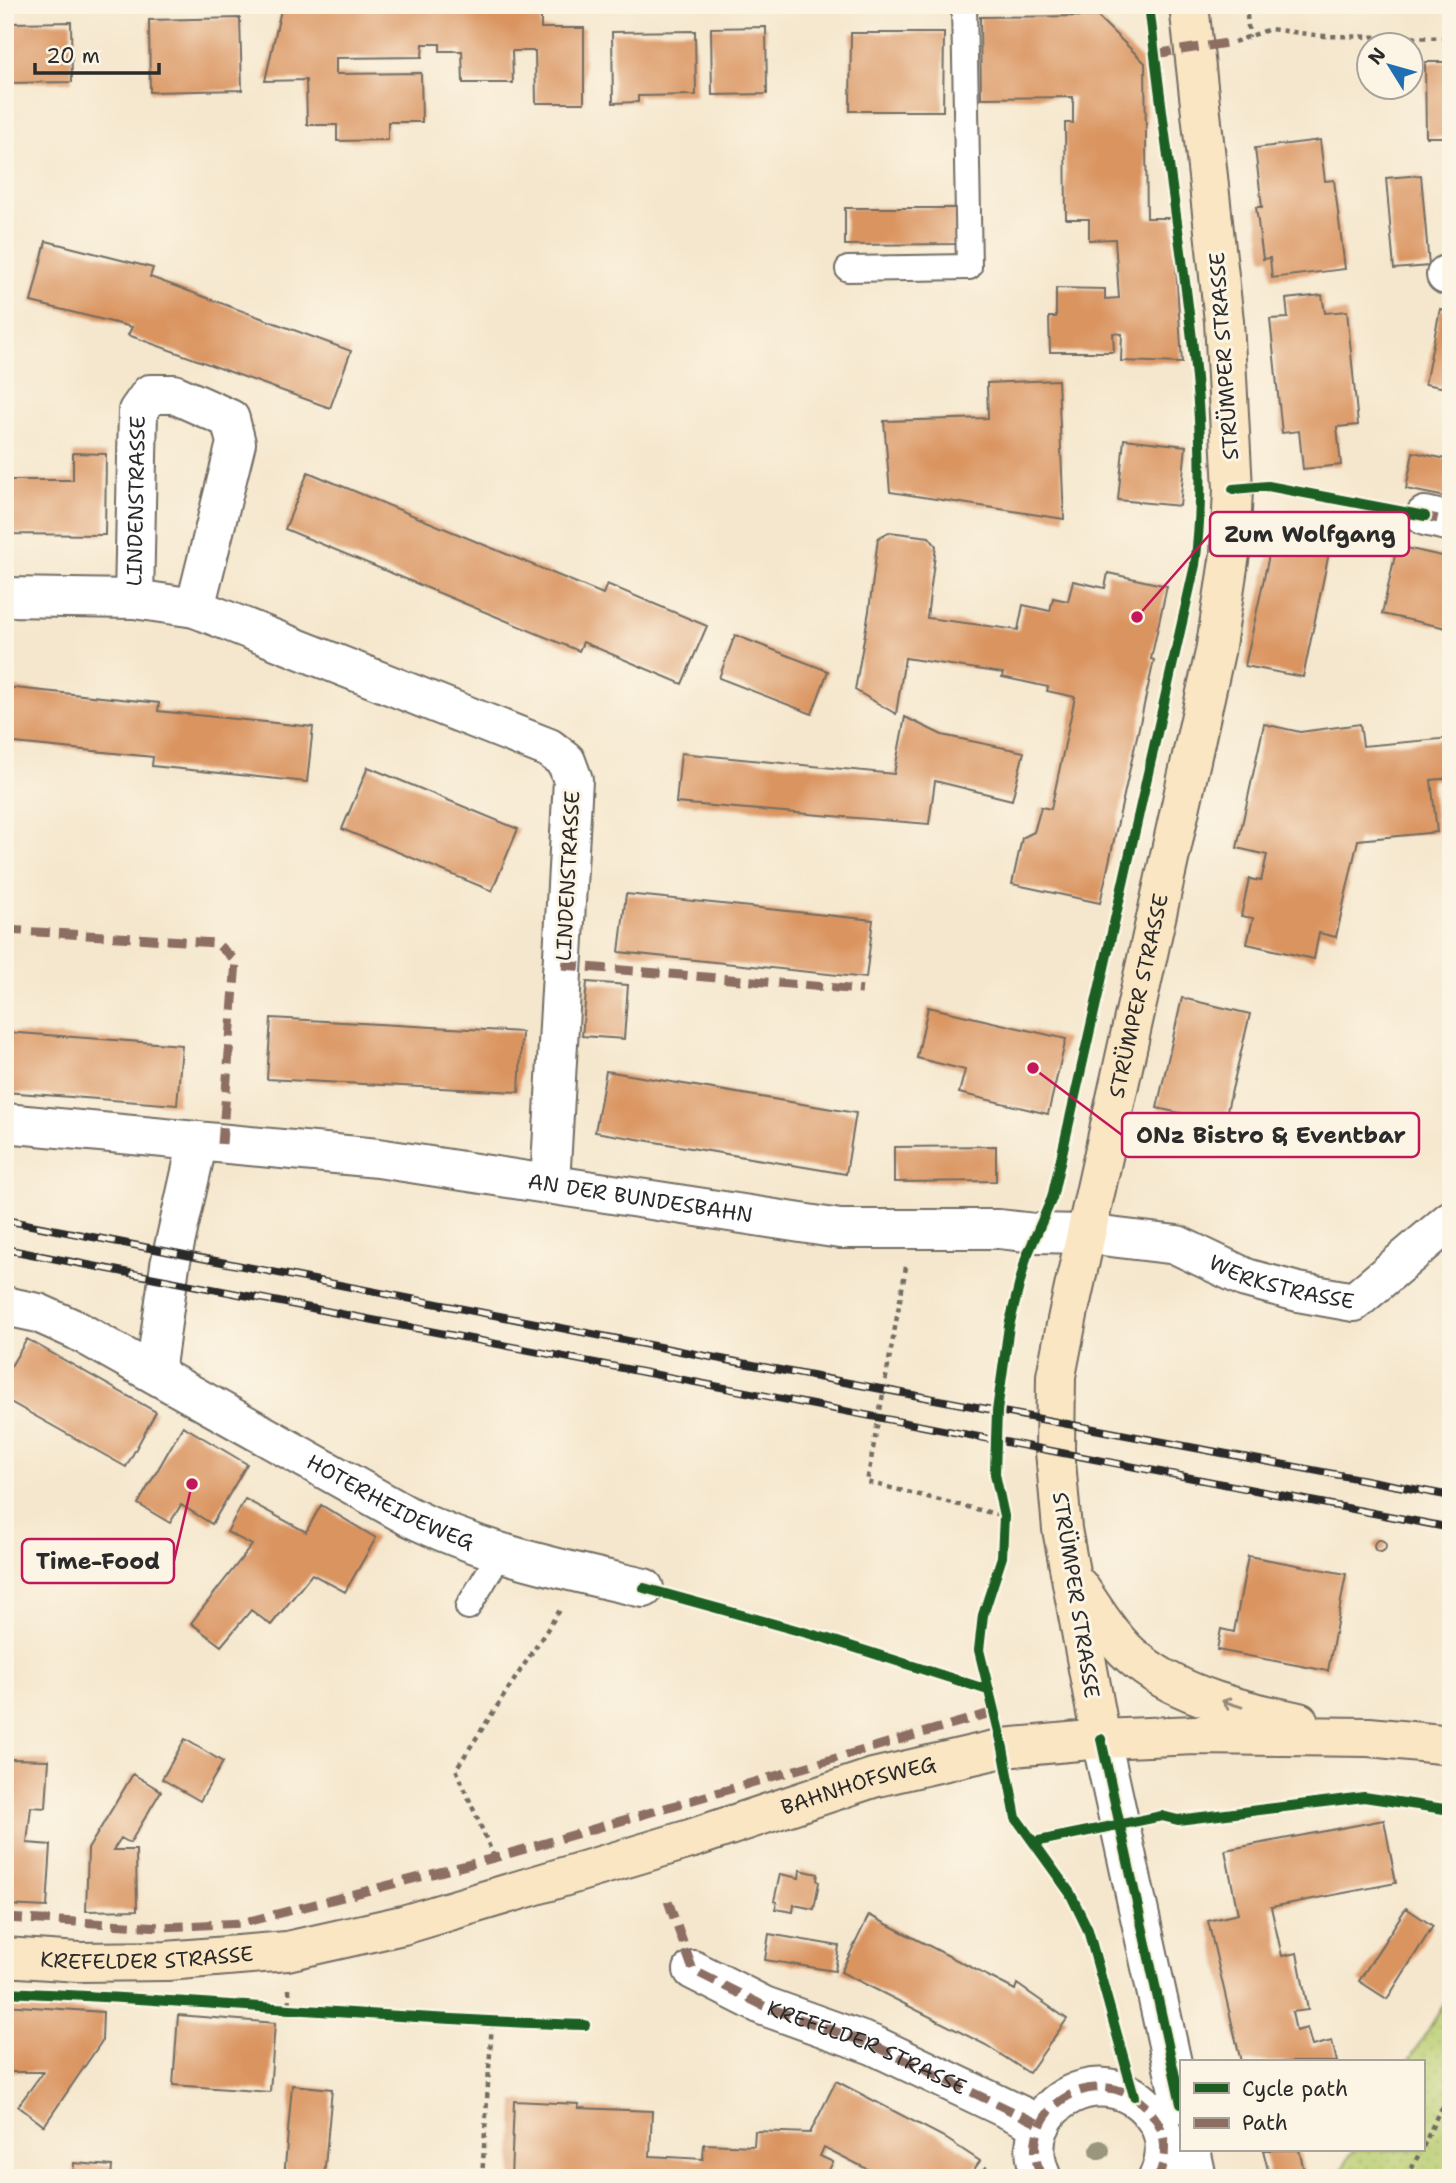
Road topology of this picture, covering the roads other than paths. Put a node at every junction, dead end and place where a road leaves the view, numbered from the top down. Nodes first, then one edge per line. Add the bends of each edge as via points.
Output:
1 (964, 5) edge
2 (1189, 5) edge
3 (848, 269) dead end
4 (5, 597) edge
5 (134, 599) junction
6 (195, 608) junction
7 (5, 1123) edge
8 (198, 1141) junction
9 (550, 1184) junction
10 (1451, 1220) edge
11 (1086, 1234) junction
12 (21, 1310) edge
13 (155, 1373) junction
14 (501, 1552) junction
15 (1071, 1575) junction
16 (644, 1588) dead end
17 (468, 1607) dead end
18 (1369, 1737) junction
19 (1101, 1739) junction
20 (1451, 1745) edge
21 (287, 1951) joint
22 (5, 1957) edge
23 (693, 1970) dead end
24 (1180, 2099) edge
25 (1041, 2125) junction
26 (1192, 2152) edge
27 (1042, 2178) edge
28 (1158, 2178) edge
29 (1198, 2178) edge

1 - 3 lane via 969,267
2 - 11 main road, STRÜMPER STRASSE via 1224,321 1233,489 1230,554 1215,652
4 - 5 street, LINDENSTRASSE
5 - 6 street, LINDENSTRASSE
5 - 6 street, LINDENSTRASSE via 138,411 150,394 174,394 230,419 236,443
6 - 9 street, LINDENSTRASSE via 549,748 566,761 573,780
7 - 8 street, AN DER BUNDESBAHN
8 - 9 street, AN DER BUNDESBAHN via 378,1158
8 - 13 street via 170,1265
9 - 11 street, AN DER BUNDESBAHN via 840,1229
10 - 11 street, WERKSTRASSE via 1354,1302 1246,1278 1177,1245
11 - 15 main road, STRÜMPER STRASSE via 1056,1376 1054,1422 1062,1530
12 - 13 street, HOTERHEIDEWEG via 76,1329
13 - 14 street, HOTERHEIDEWEG via 408,1516
14 - 16 street, HOTERHEIDEWEG
14 - 17 lane
18 -> 15 main road via 1274,1717 1185,1690 1138,1662
15 - 19 main road, STRÜMPER STRASSE
18 - 19 main road, BAHNHOFSWEG
18 - 20 main road, BAHNHOFSWEG
19 - 21 main road, BAHNHOFSWEG via 1003,1748 873,1778 690,1839 416,1921
19 - 24 street, STRÜMPER STRASSE
21 - 22 main road, KREFELDER STRASSE via 167,1961
23 - 25 street, KREFELDER STRASSE via 764,2006 873,2045
25 - 27 street via 1036,2155
25 - 28 street via 1059,2101 1076,2091 1096,2086 1134,2096 1150,2109 1160,2126 1165,2146
26 - 29 street

